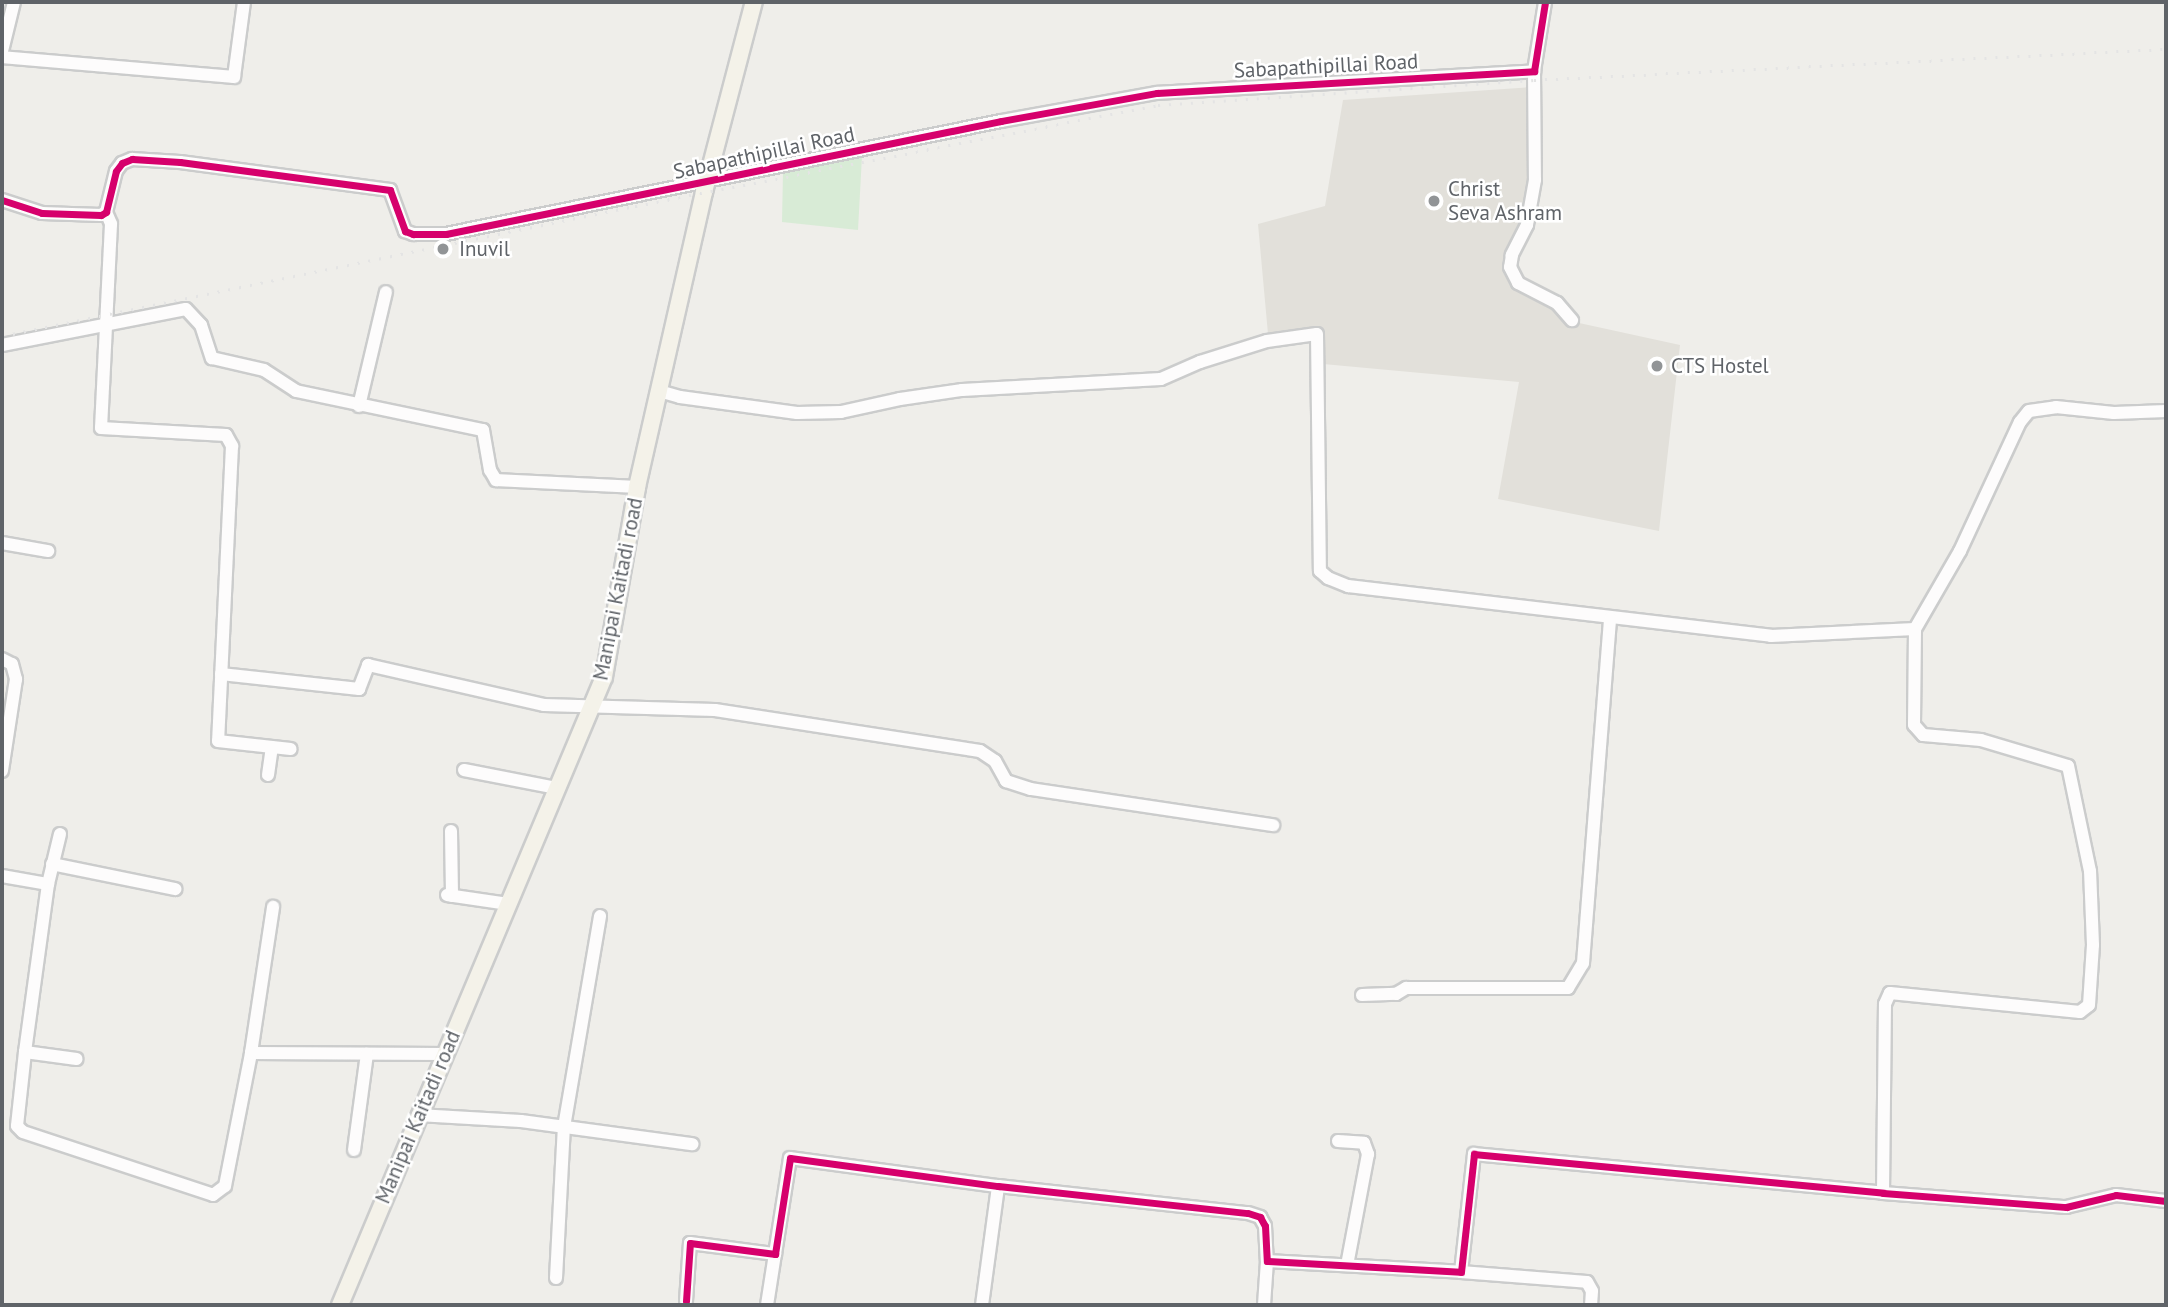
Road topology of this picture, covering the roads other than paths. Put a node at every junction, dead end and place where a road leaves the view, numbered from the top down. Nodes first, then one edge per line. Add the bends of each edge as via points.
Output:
1 (15, 2) edge
2 (244, 2) edge
3 (754, 2) edge
4 (1545, 2) edge
5 (2, 51) edge
6 (2, 57) edge
7 (1534, 71) junction
8 (706, 183) junction
9 (2, 200) edge
10 (106, 212) junction
11 (386, 292) dead end
12 (1572, 320) dead end
13 (108, 323) junction
14 (2, 345) edge
15 (659, 391) junction
16 (359, 406) junction
17 (2166, 411) edge
18 (637, 487) junction
19 (2, 544) edge
20 (48, 551) dead end
21 (1610, 619) junction
22 (1915, 629) junction
23 (2, 659) edge
24 (221, 674) junction
25 (593, 704) junction
26 (272, 747) junction
27 (291, 750) dead end
28 (464, 770) dead end
29 (2, 771) edge
30 (268, 775) dead end
31 (557, 788) junction
32 (1273, 825) dead end
33 (451, 831) dead end
34 (60, 834) dead end
35 (52, 864) junction
36 (2, 876) edge
37 (48, 884) junction
38 (175, 889) dead end
39 (508, 904) junction
40 (273, 907) dead end
41 (600, 916) dead end
42 (1362, 995) dead end
43 (25, 1052) junction
44 (251, 1053) junction
45 (367, 1054) junction
46 (444, 1054) junction
47 (77, 1059) dead end
48 (418, 1115) junction
49 (564, 1127) junction
50 (1338, 1141) dead end
51 (692, 1144) dead end
52 (354, 1150) dead end
53 (998, 1186) junction
54 (1883, 1193) junction
55 (2166, 1201) edge
56 (775, 1254) junction
57 (1267, 1261) junction
58 (1347, 1265) junction
59 (1461, 1272) junction
60 (556, 1278) dead end
61 (686, 1301) dead end
62 (340, 1305) edge
63 (767, 1305) edge
64 (982, 1305) edge
65 (1265, 1305) edge
66 (1591, 1305) edge

1 - 5 street
2 - 6 street via 234,77
3 - 8 main road, Manipai Kaitadi road
4 - 7 street
7 - 8 street, Sabapathipillai Road via 1157,93
7 - 12 street via 1535,180 1527,225 1510,267 1518,283 1557,303
8 - 10 street, Sabapathipillai Road via 446,234 413,234 405,231 390,190 132,159 116,171
8 - 15 main road, Manipai Kaitadi road
9 - 10 street via 42,214
10 - 13 street via 111,224
11 - 16 street
13 - 14 street
13 - 16 street via 186,310 201,325 212,358 264,370 296,391
13 - 24 street via 101,428 226,435 232,446
15 - 18 main road, Manipai Kaitadi road
15 - 21 street via 797,413 841,412 962,390 1161,379 1267,341 1317,334 1320,571 1348,586
16 - 18 street via 483,430 496,480
17 - 22 street via 2114,413 2056,407 2029,411 1960,551
18 - 25 main road, Manipai Kaitadi road via 604,677
19 - 20 street
21 - 22 street via 1772,636
21 - 42 street via 1583,963 1568,988 1406,988 1395,994
22 - 54 street via 1914,724 1923,735 1980,740 2068,766 2090,871 2093,944 2088,1005 2080,1012 1890,993 1885,1004
23 - 29 street via 12,664 16,679
24 - 25 street via 359,689 368,665 544,705
24 - 26 street via 218,741
25 - 31 main road, Manipai Kaitadi road
25 - 32 street via 715,710 981,751 995,761 1006,781 1031,789
26 - 27 street
26 - 30 street
28 - 31 street
31 - 39 main road, Manipai Kaitadi road
33 - 39 street via 450,896
34 - 35 street
35 - 37 street
35 - 38 street
36 - 37 street
37 - 43 street
39 - 46 main road, Manipai Kaitadi road
40 - 44 street
41 - 49 street
43 - 44 street via 18,1126 23,1132 213,1195 225,1186
43 - 47 street
44 - 45 street
45 - 46 street
45 - 52 street
46 - 48 main road, Manipai Kaitadi road
48 - 49 street
48 - 62 main road, Manipai Kaitadi road
49 - 51 street
49 - 60 street
50 - 58 street via 1364,1143 1368,1154
53 - 56 street via 790,1158
53 - 57 street via 1248,1213 1260,1217 1265,1226
53 - 64 street
54 - 55 street via 2066,1207 2116,1195
54 - 59 street via 1474,1154
56 - 61 street via 690,1243
56 - 63 street
57 - 58 street
57 - 65 street
58 - 59 street
59 - 66 street via 1587,1282

